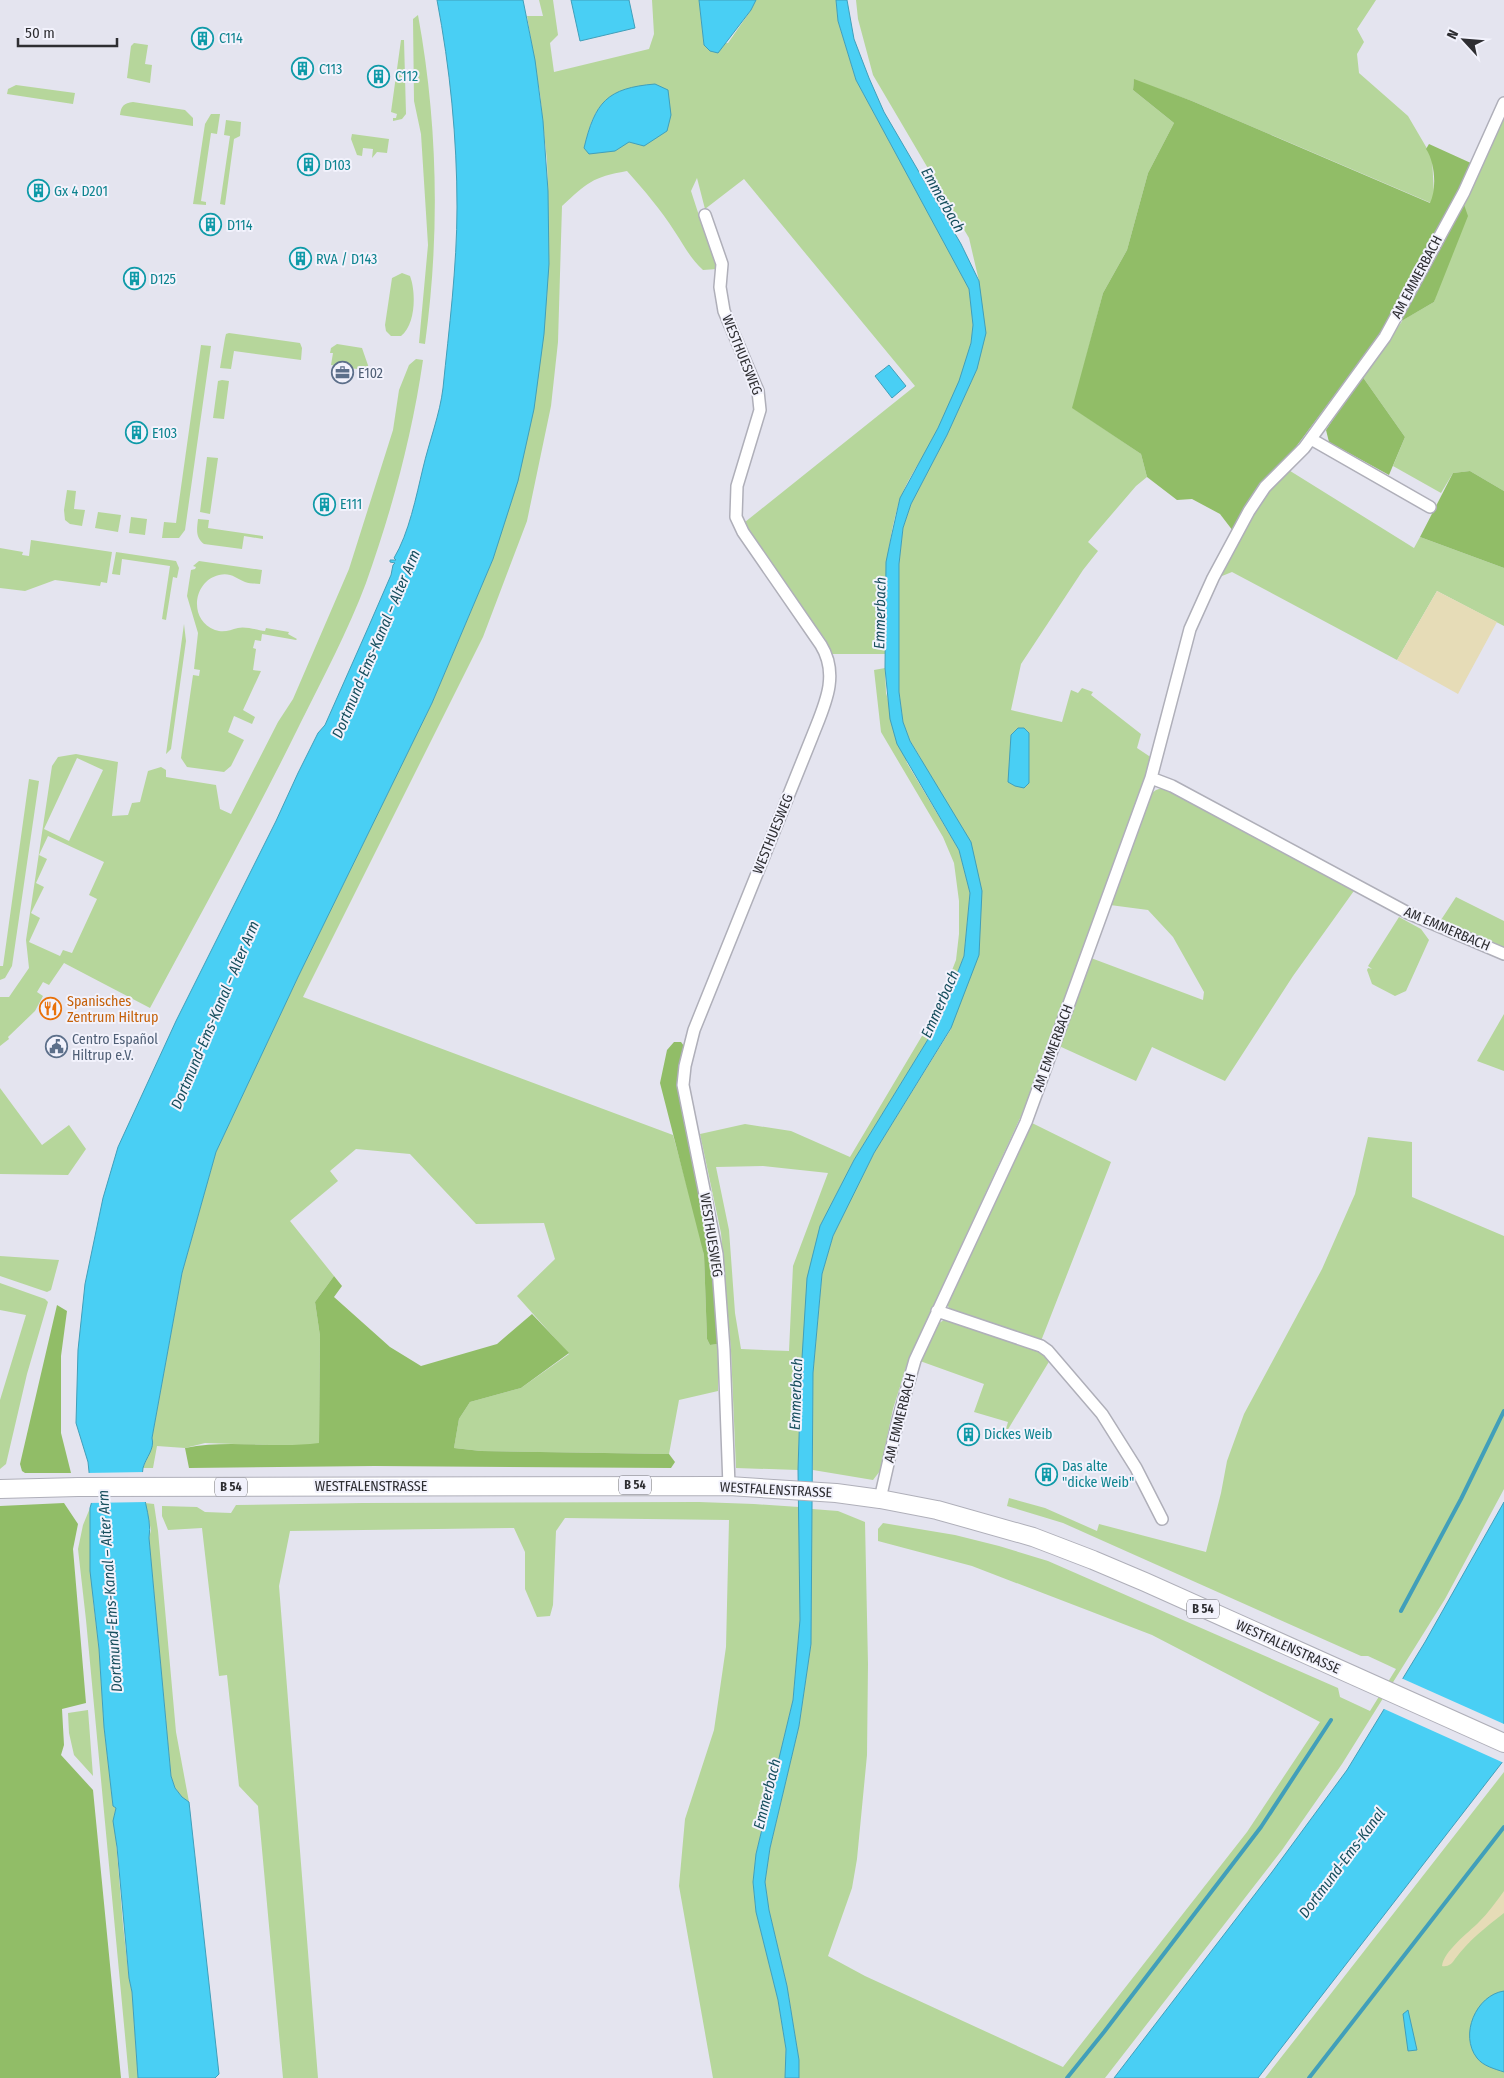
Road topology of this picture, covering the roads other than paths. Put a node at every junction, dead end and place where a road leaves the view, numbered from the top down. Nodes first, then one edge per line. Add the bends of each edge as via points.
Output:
1 (1504, 103) edge
2 (705, 215) dead end
3 (1311, 438) junction
4 (1430, 507) dead end
5 (1151, 778) junction
6 (1504, 954) edge
7 (937, 1311) junction
8 (729, 1486) junction
9 (0, 1489) edge
10 (880, 1499) junction
11 (1162, 1519) dead end
12 (1504, 1743) edge

1 - 3 street, AM EMMERBACH via 1464,192 1385,337
2 - 8 street, WESTHUESWEG via 722,264 720,287 724,311 760,400 760,410 737,486 736,517 743,532 822,645 831,675 828,696 694,1030 685,1066 684,1085 717,1254
3 - 4 street
3 - 5 street, AM EMMERBACH via 1265,487 1213,578 1184,647
5 - 6 street, AM EMMERBACH via 1172,786 1408,914
5 - 7 street, AM EMMERBACH via 1026,1122
7 - 10 street, AM EMMERBACH via 908,1381
7 - 11 street via 1048,1351 1102,1414 1136,1468
8 - 9 main road, WESTFALENSTRASSE / B 54
8 - 10 main road, WESTFALENSTRASSE / B 54
10 - 12 main road, WESTFALENSTRASSE / B 54 via 937,1510 1058,1546

